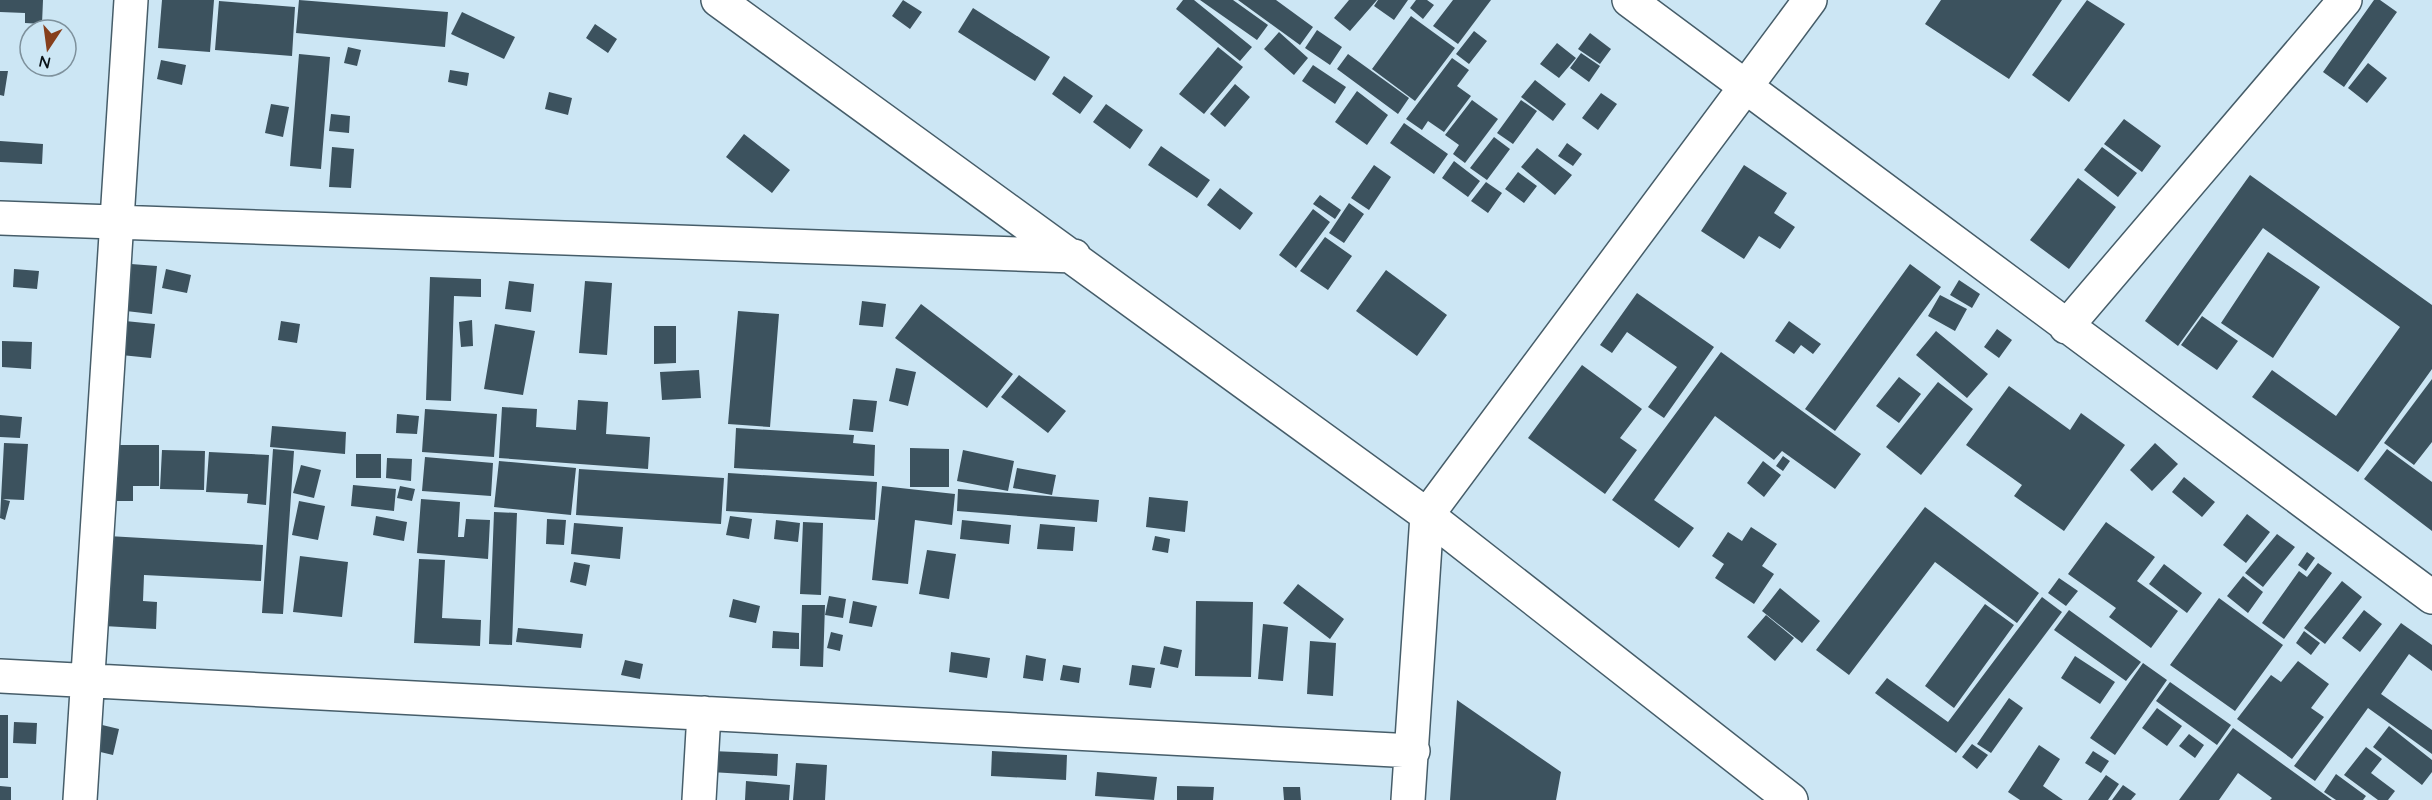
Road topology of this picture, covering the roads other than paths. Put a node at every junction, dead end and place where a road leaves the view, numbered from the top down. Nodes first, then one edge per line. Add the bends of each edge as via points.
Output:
1 (130, 0) edge
2 (718, 0) edge
3 (1629, 0) edge
4 (1810, 0) edge
5 (2345, 0) edge
6 (1746, 87) junction
7 (0, 218) edge
8 (116, 222) junction
9 (1074, 256) junction
10 (2066, 327) junction
11 (1427, 514) junction
12 (2432, 597) edge
13 (0, 676) edge
14 (87, 680) junction
15 (704, 713) junction
16 (1413, 751) junction
17 (1784, 797) edge
18 (80, 800) edge
19 (699, 800) edge
20 (1408, 800) edge

1 - 8 street
2 - 9 street
3 - 6 street
4 - 6 street
5 - 10 street
6 - 10 street
6 - 11 street
7 - 8 street
8 - 9 street
8 - 14 street
9 - 11 street
10 - 12 street
11 - 16 street
11 - 17 street
13 - 14 street
14 - 15 street
14 - 18 street
15 - 16 street
15 - 19 street
16 - 20 street

